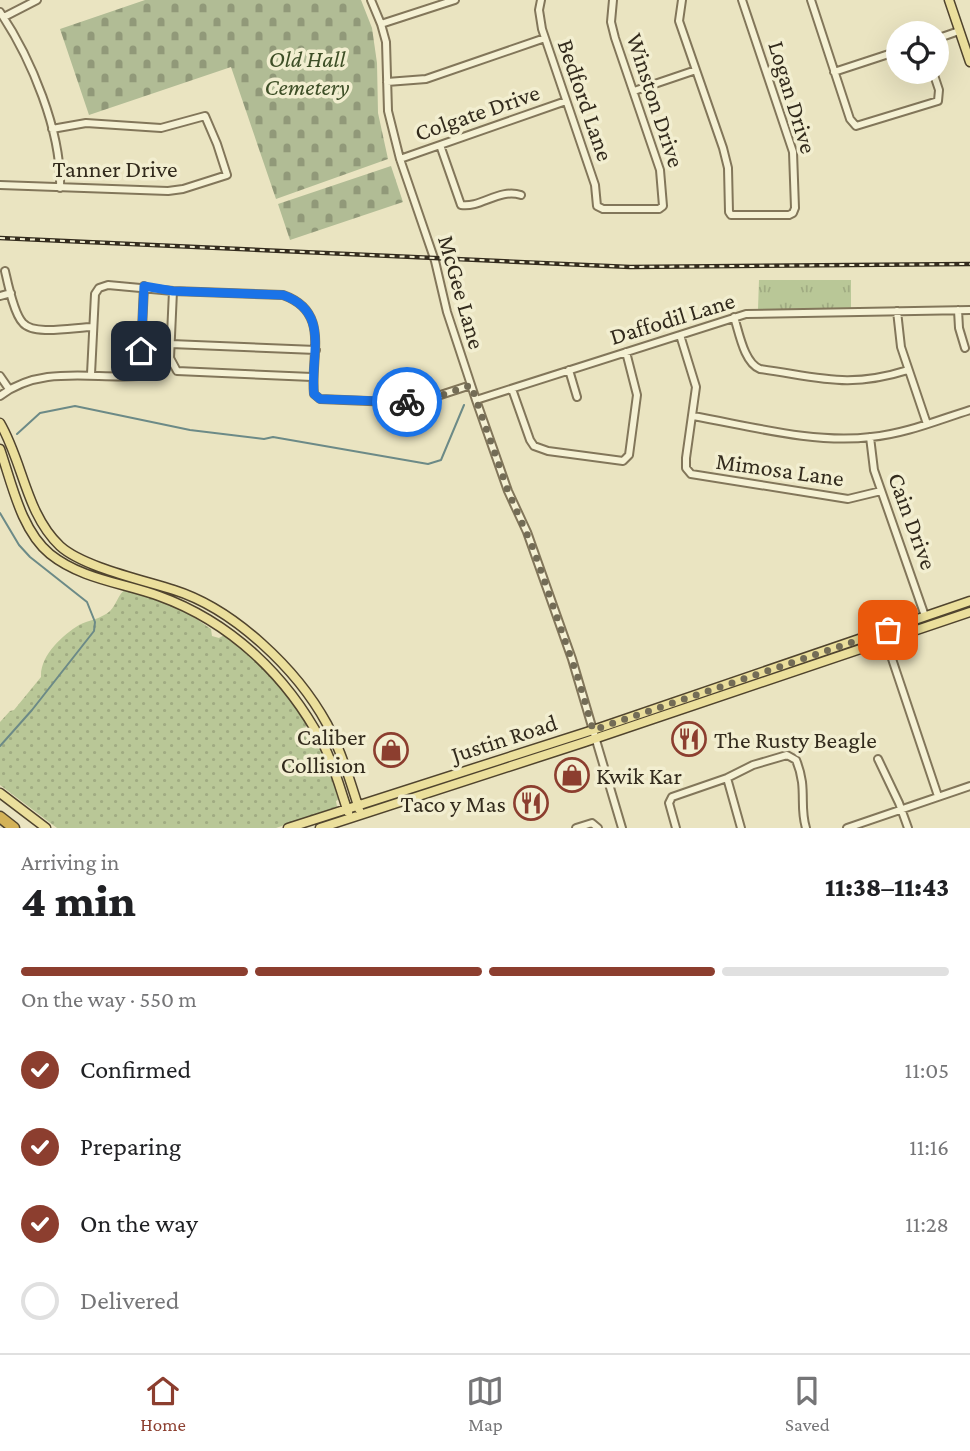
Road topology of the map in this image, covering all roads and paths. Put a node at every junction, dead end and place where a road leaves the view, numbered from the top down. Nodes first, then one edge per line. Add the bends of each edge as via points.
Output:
1 (37, 0) edge
2 (371, 0) edge
3 (423, 0) edge
4 (455, 0) edge
5 (541, 0) edge
6 (613, 0) edge
7 (682, 0) edge
8 (742, 0) edge
9 (811, 0) edge
10 (949, 0) edge
11 (426, 9) junction
12 (2, 15) edge
13 (381, 24) junction
14 (959, 31) junction
15 (949, 34) edge
16 (545, 38) junction
17 (886, 55) edge
18 (970, 62) edge
19 (696, 70) junction
20 (834, 72) junction
21 (387, 82) junction
22 (937, 84) edge
23 (634, 91) junction
24 (566, 101) junction
25 (52, 129) junction
26 (440, 145) junction
27 (400, 159) junction
28 (0, 185) edge
29 (60, 188) junction
30 (521, 195) dead end
31 (603, 209) joint
32 (5, 271) dead end
33 (144, 286) junction
34 (173, 291) junction
35 (11, 293) junction
36 (0, 296) edge
37 (958, 310) junction
38 (970, 310) edge
39 (897, 311) junction
40 (734, 317) junction
41 (93, 327) junction
42 (680, 335) junction
43 (171, 344) junction
44 (965, 348) dead end
45 (316, 350) junction
46 (626, 352) junction
47 (569, 370) junction
48 (908, 370) junction
49 (91, 374) junction
50 (0, 376) edge
51 (312, 377) junction
52 (471, 385) junction
53 (9, 389) junction
54 (512, 389) junction
55 (0, 396) edge
56 (578, 397) dead end
57 (476, 400) junction
58 (970, 410) edge
59 (693, 416) junction
60 (0, 423) edge
61 (927, 424) junction
62 (870, 438) junction
63 (0, 449) edge
64 (881, 491) junction
65 (30, 497) junction
66 (18, 501) junction
67 (121, 573) junction
68 (118, 583) junction
69 (968, 601) edge
70 (970, 612) edge
71 (925, 616) junction
72 (229, 619) junction
73 (222, 629) junction
74 (885, 636) junction
75 (729, 683) junction
76 (732, 693) junction
77 (327, 724) junction
78 (316, 732) junction
79 (594, 735) junction
80 (878, 759) dead end
81 (727, 778) junction
82 (970, 786) edge
83 (0, 793) edge
84 (938, 796) junction
85 (358, 805) junction
86 (347, 808) junction
87 (901, 809) junction
88 (362, 815) junction
89 (0, 817) edge
90 (351, 818) junction
91 (14, 828) edge
92 (46, 828) edge
93 (288, 828) edge
94 (320, 828) edge
95 (576, 828) edge
96 (598, 828) edge
97 (622, 828) edge
98 (676, 828) edge
99 (741, 828) edge
100 (806, 828) edge
101 (847, 828) edge
102 (908, 828) edge

1 - 12 street
2 - 13 street, McGee Lane
3 - 11 street
4 - 11 street
5 - 16 street, Bedford Lane
6 - 23 street, Winston Drive via 612,26
7 - 19 street via 679,20
8 - 19 street, Logan Drive via 793,152 793,213 731,215 728,168
9 - 20 street
10 - 14 main road
11 - 13 street
12 - 25 street via 29,67
13 - 21 street, McGee Lane
14 - 15 street
14 - 18 main road
16 - 21 street via 426,79
16 - 24 street, Bedford Lane
17 - 20 street
19 - 23 street
20 - 22 street via 850,119 860,127 939,100
21 - 27 street, McGee Lane via 390,124
23 - 31 street, Winston Drive via 660,170 663,206
24 - 26 street, Colgate Drive
24 - 31 street, Bedford Lane via 595,185 597,206
25 - 29 street via 60,157
25 - 29 street, Tanner Drive via 86,123 160,128 205,116 227,175 167,191
26 - 27 street, Colgate Drive
26 - 30 street via 461,205 507,192
27 - 52 street, McGee Lane
28 - 29 street, Tanner Drive
32 - 35 street
33 - 34 street
33 - 41 street via 99,288
33 - 49 street via 140,373
34 - 43 street
34 - 45 street via 294,299 314,322
35 - 36 street
35 - 41 street via 22,323 31,328
37 - 38 street, Daffodil Lane
37 - 39 street, Daffodil Lane
37 - 44 street
39 - 40 street, Daffodil Lane
39 - 48 street
40 - 42 street, Daffodil Lane
40 - 48 street via 757,369 846,381
41 - 49 street
42 - 46 street, Daffodil Lane
42 - 59 street, Mimosa Lane via 696,387
43 - 45 street
43 - 51 street via 170,358 177,370
45 - 51 street
46 - 47 street, Daffodil Lane
46 - 54 street via 637,403 629,455 620,462 534,446
47 - 54 street, Daffodil Lane
47 - 56 street
48 - 61 street
49 - 53 street via 54,376
50 - 53 street
51 - 52 street via 314,394 320,399 416,403
52 - 57 street, McGee Lane
53 - 55 street
54 - 57 street, Daffodil Lane
57 - 79 street, McGee Lane via 533,548
58 - 61 street
59 - 62 street via 823,438
59 - 64 street, Mimosa Lane via 685,468 695,476 848,499
60 - 65 main road
61 - 62 street
62 - 64 street, Cain Drive
63 - 66 main road
64 - 71 street, Cain Drive
65 - 66 main road
65 - 67 main road via 44,526 70,554
66 - 68 main road via 37,540 50,554 82,573
67 - 68 main road
67 - 72 main road via 185,593
68 - 73 main road via 160,596
69 - 70 main road
69 - 71 main road, Justin Road
70 - 74 main road, Justin Road
71 - 74 main road, Justin Road
72 - 73 main road
72 - 77 main road via 300,682
73 - 78 main road via 258,656
74 - 75 main road, Justin Road
74 - 76 main road, Justin Road
74 - 84 street
75 - 76 main road
75 - 79 main road, Justin Road
76 - 79 main road, Justin Road
77 - 78 main road
77 - 85 main road
78 - 86 main road
79 - 85 main road, Justin Road
79 - 88 main road, Justin Road
79 - 97 street, McGee Lane
80 - 87 street
81 - 98 street via 670,800
81 - 99 street
81 - 100 street via 761,762 792,756 803,784
82 - 84 street
83 - 92 main road
84 - 87 street
85 - 86 main road, Justin Road
85 - 88 main road
86 - 90 main road
86 - 93 main road, Justin Road
87 - 101 street
87 - 102 street
88 - 90 main road, Justin Road
89 - 91 highway
90 - 94 main road, Justin Road
95 - 96 street via 592,823

